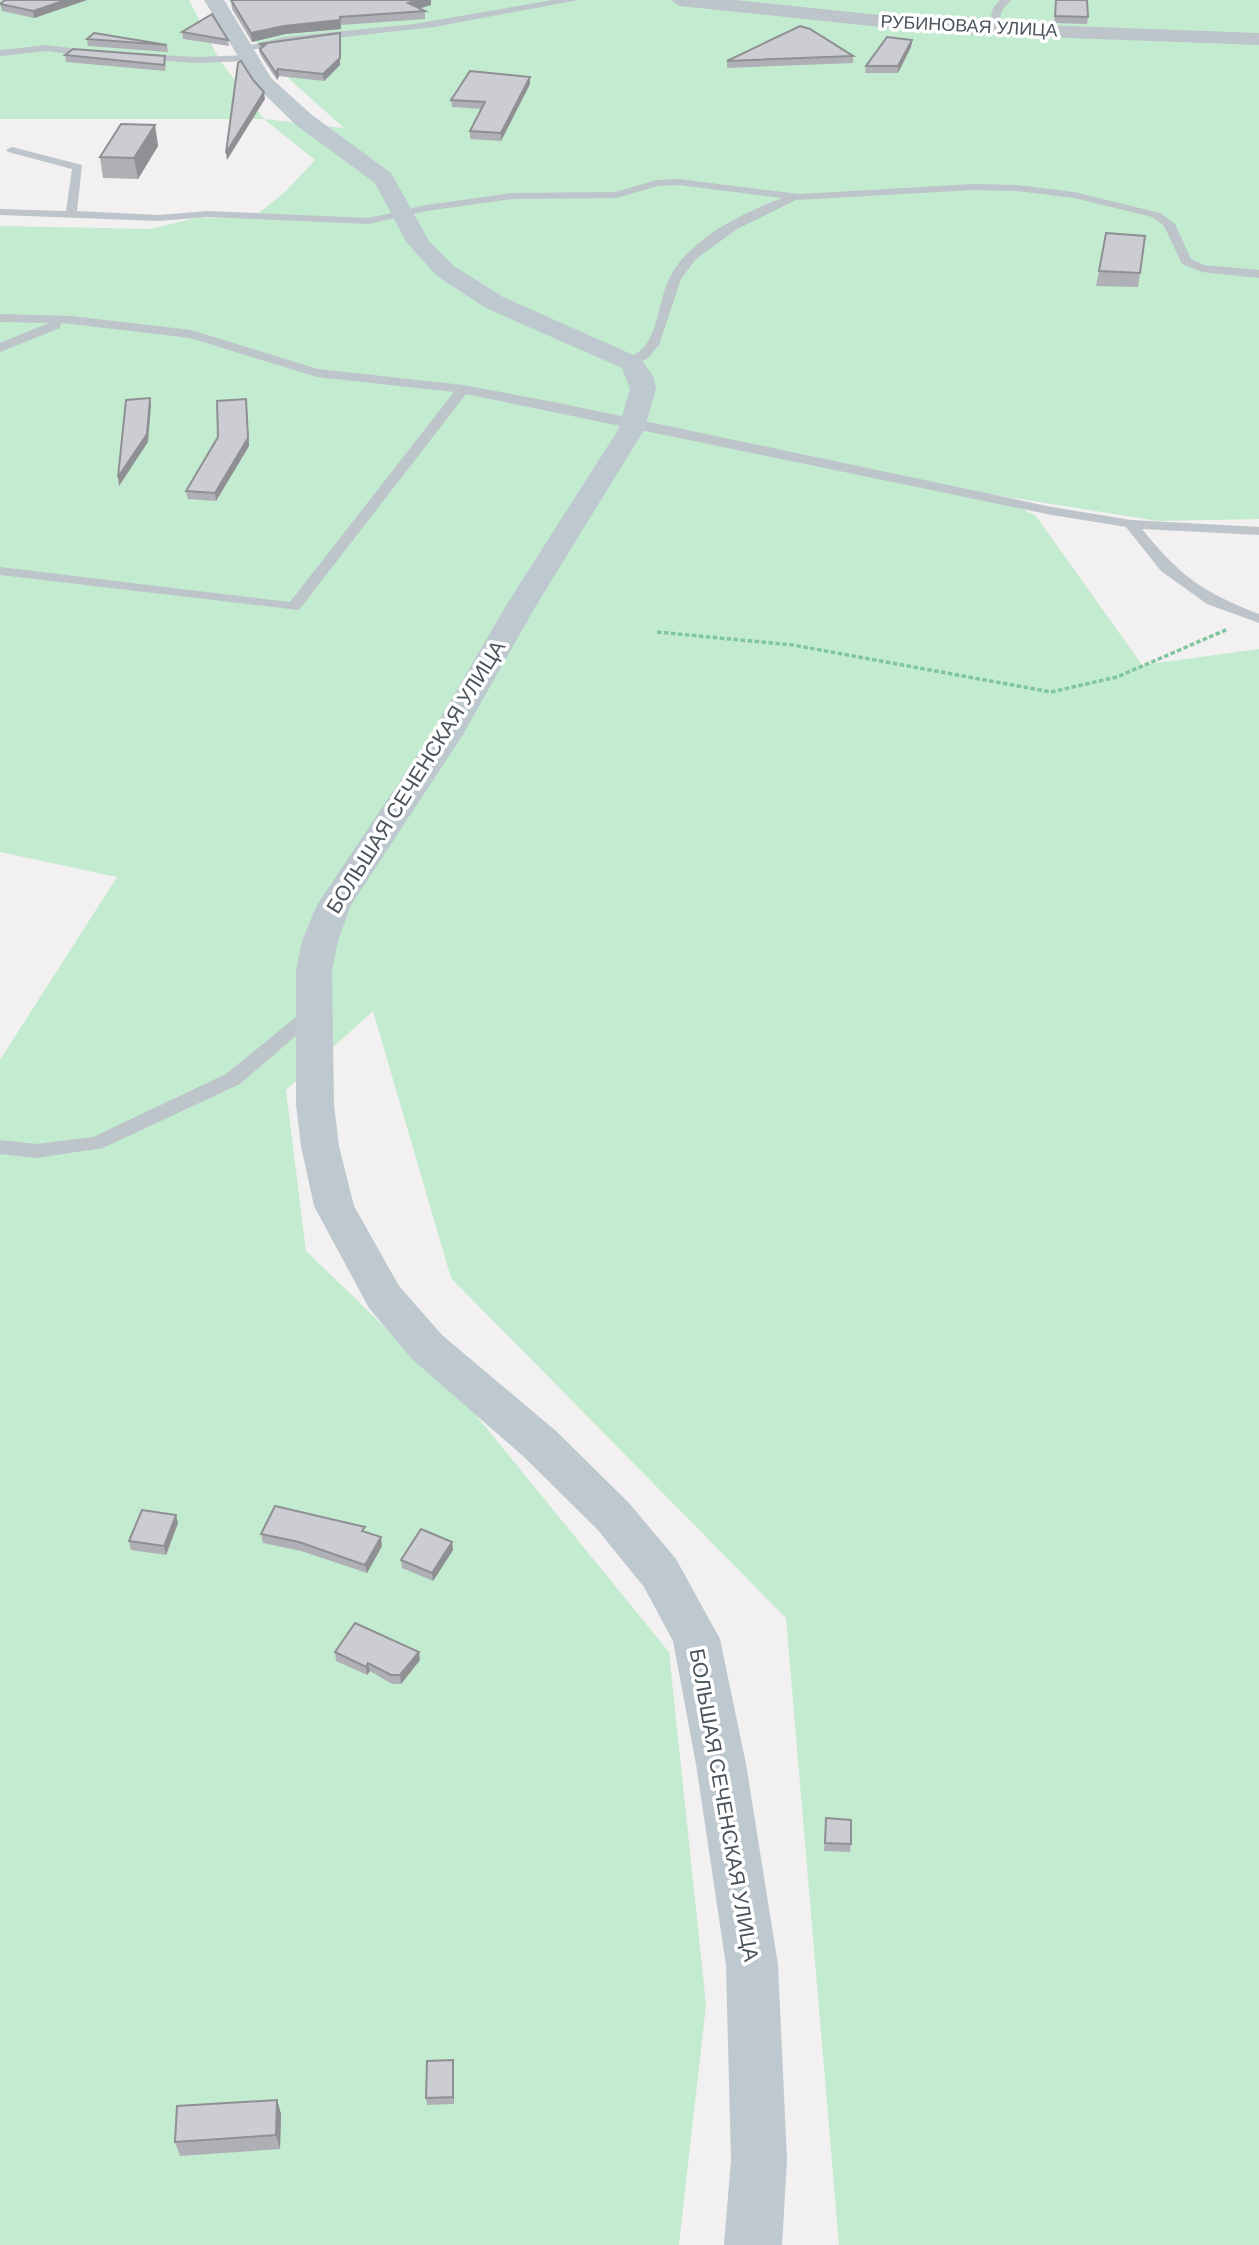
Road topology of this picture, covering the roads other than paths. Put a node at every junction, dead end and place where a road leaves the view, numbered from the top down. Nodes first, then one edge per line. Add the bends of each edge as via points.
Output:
1 (214, 0) edge
2 (573, 0) edge
3 (680, 0) edge
4 (1006, 0) edge
5 (992, 29) junction
6 (1259, 38) edge
7 (2, 53) edge
8 (246, 53) junction
9 (103, 54) edge
10 (130, 56) edge
11 (0, 69) edge
12 (0, 144) edge
13 (12, 150) junction
14 (0, 162) edge
15 (799, 197) junction
16 (0, 212) edge
17 (71, 214) junction
18 (404, 215) junction
19 (1259, 274) edge
20 (0, 318) edge
21 (71, 320) junction
22 (0, 348) edge
23 (631, 363) junction
24 (463, 389) junction
25 (635, 421) junction
26 (1131, 524) junction
27 (1259, 531) edge
28 (0, 570) edge
29 (1255, 619) edge
30 (313, 1012) junction
31 (0, 1147) edge
32 (752, 2245) edge

1 - 8 street
2 - 8 lane via 468,20 281,39
3 - 5 street, РУБИНОВАЯ УЛИЦА
4 - 5 lane via 998,8
5 - 6 street, РУБИНОВАЯ УЛИЦА
7 - 9 lane via 47,48
7 - 11 lane
8 - 10 lane via 197,60
8 - 18 street via 262,82 277,97 383,178
12 - 13 lane
13 - 14 lane
13 - 17 lane via 78,167
15 - 18 lane via 657,183 616,195 512,196
15 - 19 lane via 974,187 1074,195 1156,215 1169,224 1186,261 1202,268
15 - 23 lane via 750,216 682,267 670,289 658,339 645,357
16 - 17 lane
17 - 18 lane via 369,221
18 - 23 street via 425,251 459,281
20 - 21 lane
21 - 22 lane
21 - 24 lane via 191,334 317,373
23 - 25 street, БОЛЬШАЯ СЕЧЕНСКАЯ УЛИЦА via 643,389
24 - 25 lane
24 - 28 lane via 294,607
25 - 26 lane
25 - 30 street, БОЛЬШАЯ СЕЧЕНСКАЯ УЛИЦА via 446,736 334,905 314,971
26 - 27 lane
26 - 29 lane via 1167,568 1212,601
30 - 31 lane via 233,1079 96,1143 36,1151
30 - 32 street, БОЛЬШАЯ СЕЧЕНСКАЯ УЛИЦА via 315,1105 334,1206 384,1297 427,1347 540,1444 613,1516 660,1573 696,1639 752,1965 759,2161

